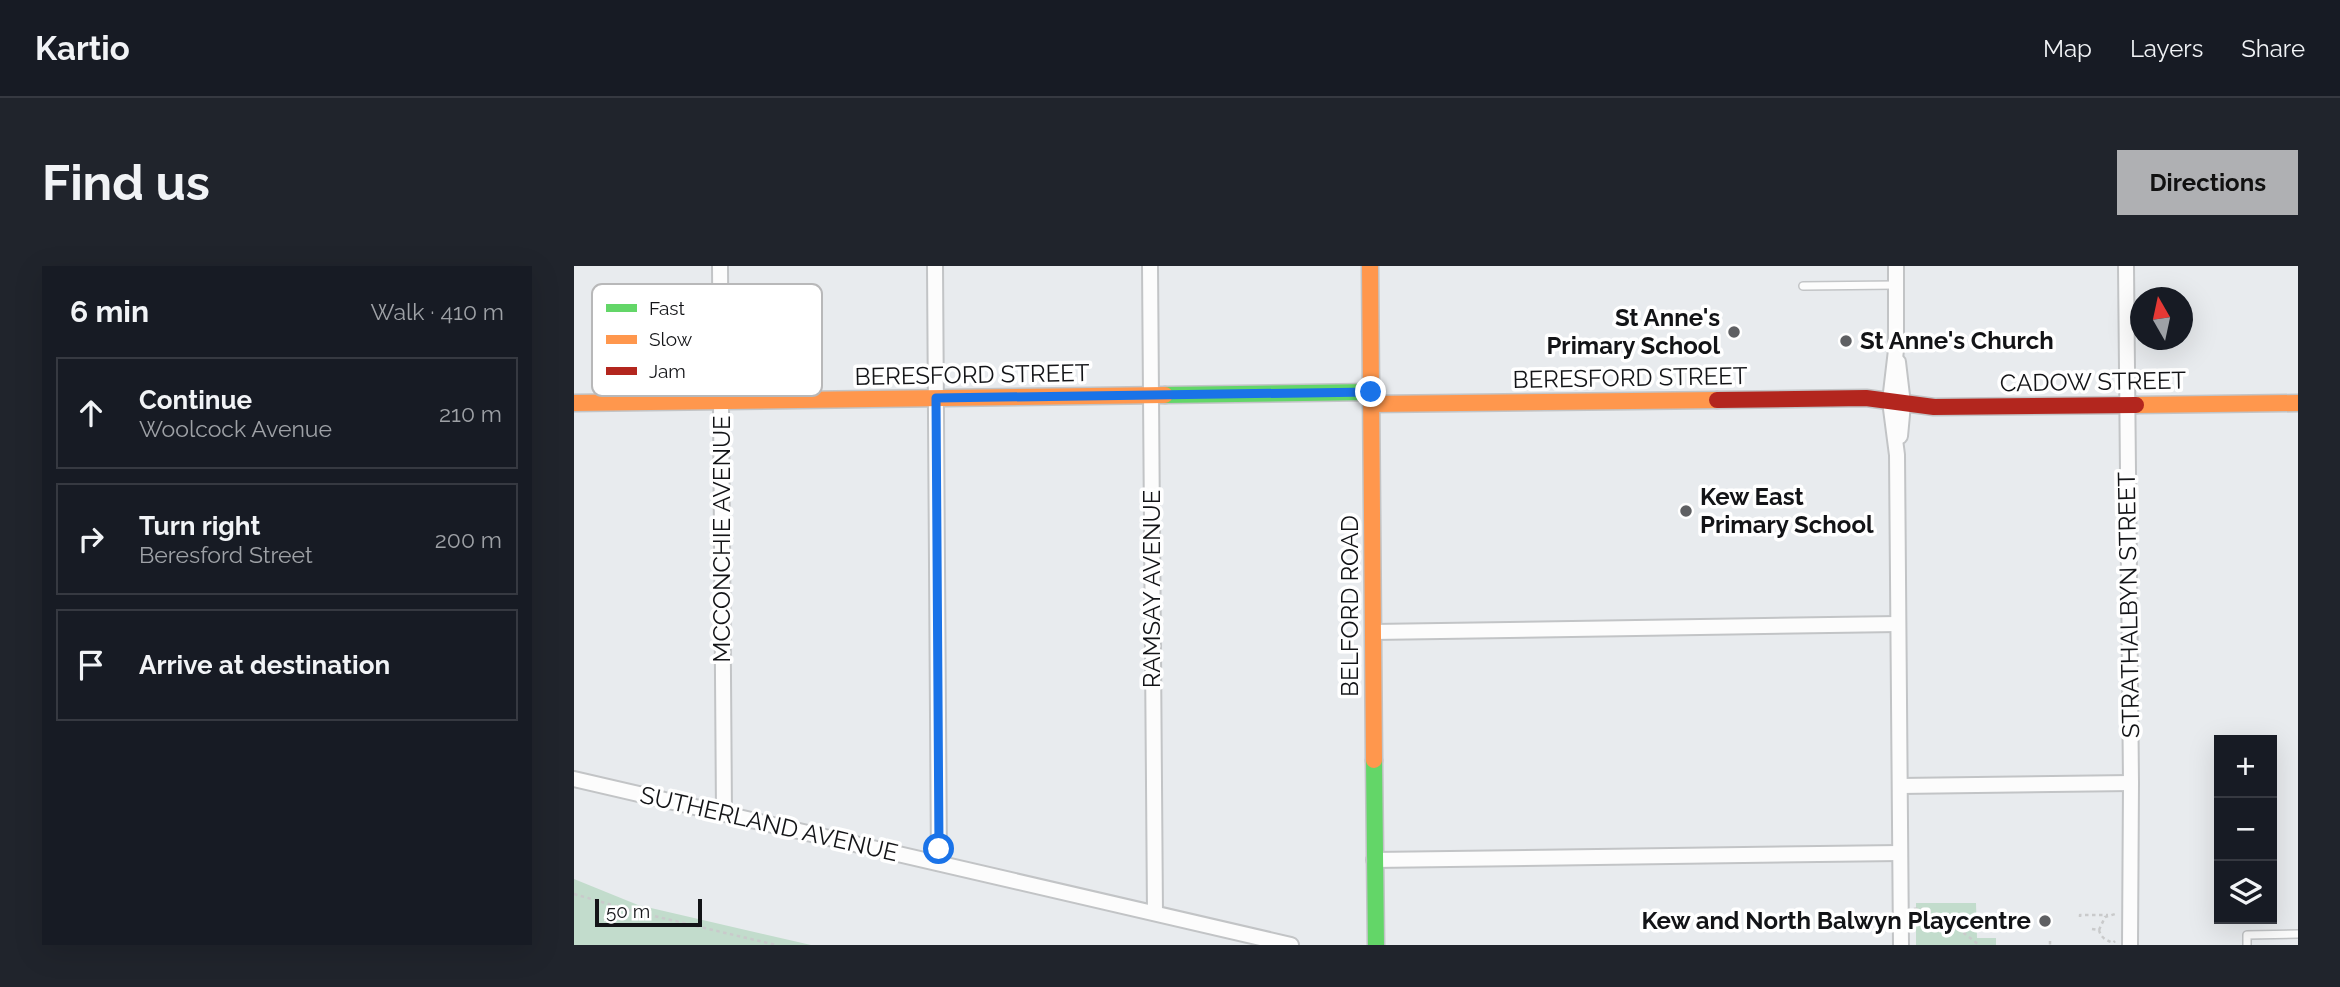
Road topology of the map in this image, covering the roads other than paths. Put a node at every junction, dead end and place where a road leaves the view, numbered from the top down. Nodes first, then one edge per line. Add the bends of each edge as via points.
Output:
1 (720, 266) edge
2 (935, 266) edge
3 (1150, 266) edge
4 (1370, 266) edge
5 (1896, 266) edge
6 (2126, 266) edge
7 (720, 284) edge
8 (1896, 285) junction
9 (1803, 286) dead end
10 (1151, 395) junction
11 (721, 396) edge
12 (936, 398) junction
13 (1371, 398) junction
14 (721, 401) junction
15 (1896, 402) junction
16 (574, 403) edge
17 (2298, 403) edge
18 (2126, 404) junction
19 (1898, 624) junction
20 (1373, 632) junction
21 (574, 779) edge
22 (2131, 783) junction
23 (1900, 786) junction
24 (724, 813) junction
25 (1900, 853) junction
26 (1374, 860) junction
27 (939, 863) junction
28 (1155, 913) junction
29 (2298, 934) edge
30 (1291, 945) edge
31 (1376, 945) edge
32 (1901, 945) edge
33 (2130, 945) edge
34 (2247, 945) edge

1 - 7 street, MCCONCHIE AVENUE
2 - 12 street
3 - 10 street, RAMSAY AVENUE
4 - 13 street, BELFORD ROAD
5 - 8 street
6 - 18 street, STRATHALBYN STREET
8 - 9 lane
8 - 15 street
10 - 12 street, BERESFORD STREET
10 - 13 street, BERESFORD STREET
10 - 28 street, RAMSAY AVENUE
11 - 14 street, MCCONCHIE AVENUE
12 - 14 street, BERESFORD STREET
12 - 27 street
13 - 15 street, BERESFORD STREET via 1880,398
13 - 20 street, BELFORD ROAD
14 - 16 street, BERESFORD STREET
14 - 24 street, MCCONCHIE AVENUE
15 - 18 street, CADOW STREET via 1934,407
15 - 19 street
17 - 18 street, CADOW STREET
18 - 22 street, STRATHALBYN STREET
19 - 20 street
19 - 23 street
20 - 26 street, BELFORD ROAD
21 - 24 street, SUTHERLAND AVENUE
22 - 23 street
22 - 33 street, STRATHALBYN STREET
23 - 25 street
24 - 27 street, SUTHERLAND AVENUE
25 - 26 street
25 - 32 street
26 - 31 street, BELFORD ROAD
27 - 28 street, SUTHERLAND AVENUE
28 - 30 street, SUTHERLAND AVENUE
29 - 34 lane via 2247,935

